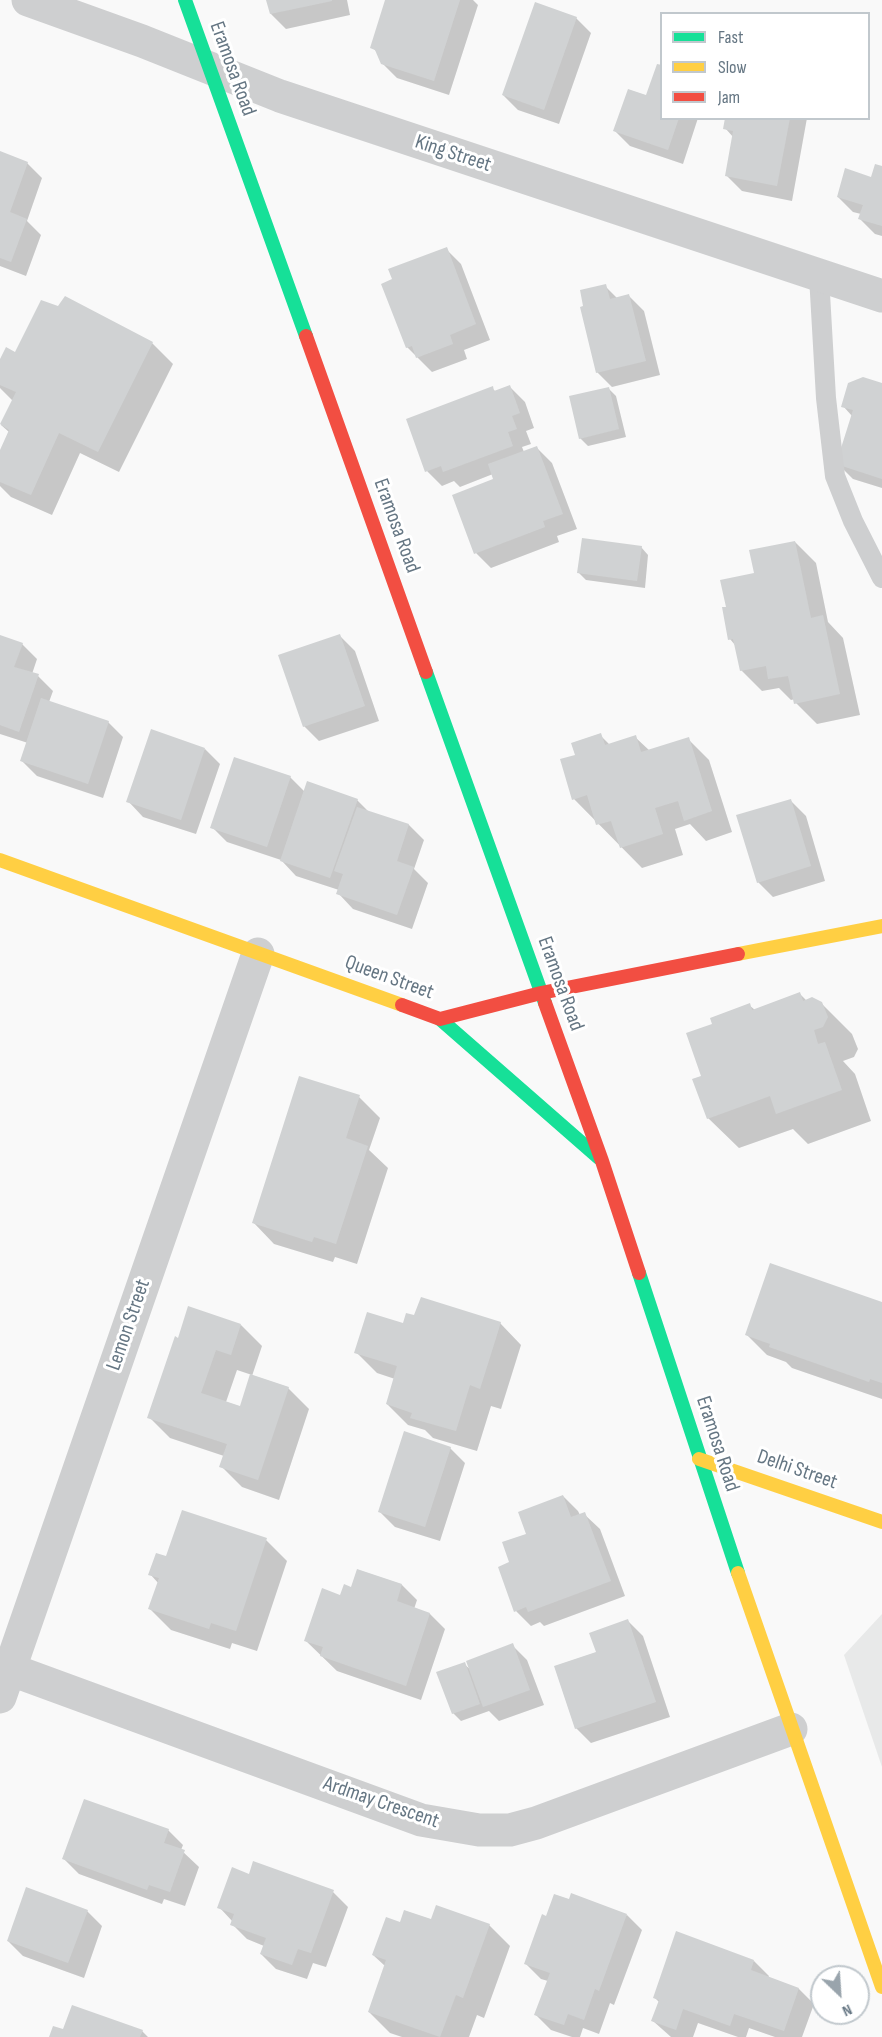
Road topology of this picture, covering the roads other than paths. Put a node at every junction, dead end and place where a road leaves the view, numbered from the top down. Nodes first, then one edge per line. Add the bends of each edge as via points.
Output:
1 (28, 0) edge
2 (185, 0) edge
3 (208, 67) junction
4 (819, 276) junction
5 (882, 296) edge
6 (882, 578) edge
7 (0, 860) edge
8 (882, 926) edge
9 (258, 954) junction
10 (541, 993) junction
11 (440, 1019) junction
12 (602, 1161) junction
13 (699, 1459) junction
14 (882, 1522) edge
15 (5, 1683) edge
16 (791, 1729) junction
17 (882, 1987) edge

1 - 3 street, King Street
2 - 3 main road, Eramosa Road
3 - 4 street, King Street via 292,100
3 - 10 main road, Eramosa Road
4 - 5 street, King Street
4 - 6 lane via 835,476
7 - 9 main road, Queen Street
8 - 10 main road, Queen Street
9 - 11 main road, Queen Street
9 - 15 street, Lemon Street
10 - 11 main road, Queen Street
10 - 12 main road, Eramosa Road
11 - 12 main road
12 - 13 main road, Eramosa Road
13 - 14 main road, Delhi Street
13 - 16 main road, Eramosa Road
15 - 16 street, Ardmay Crescent via 421,1820 479,1830 510,1830 536,1823
16 - 17 main road, Eramosa Road

